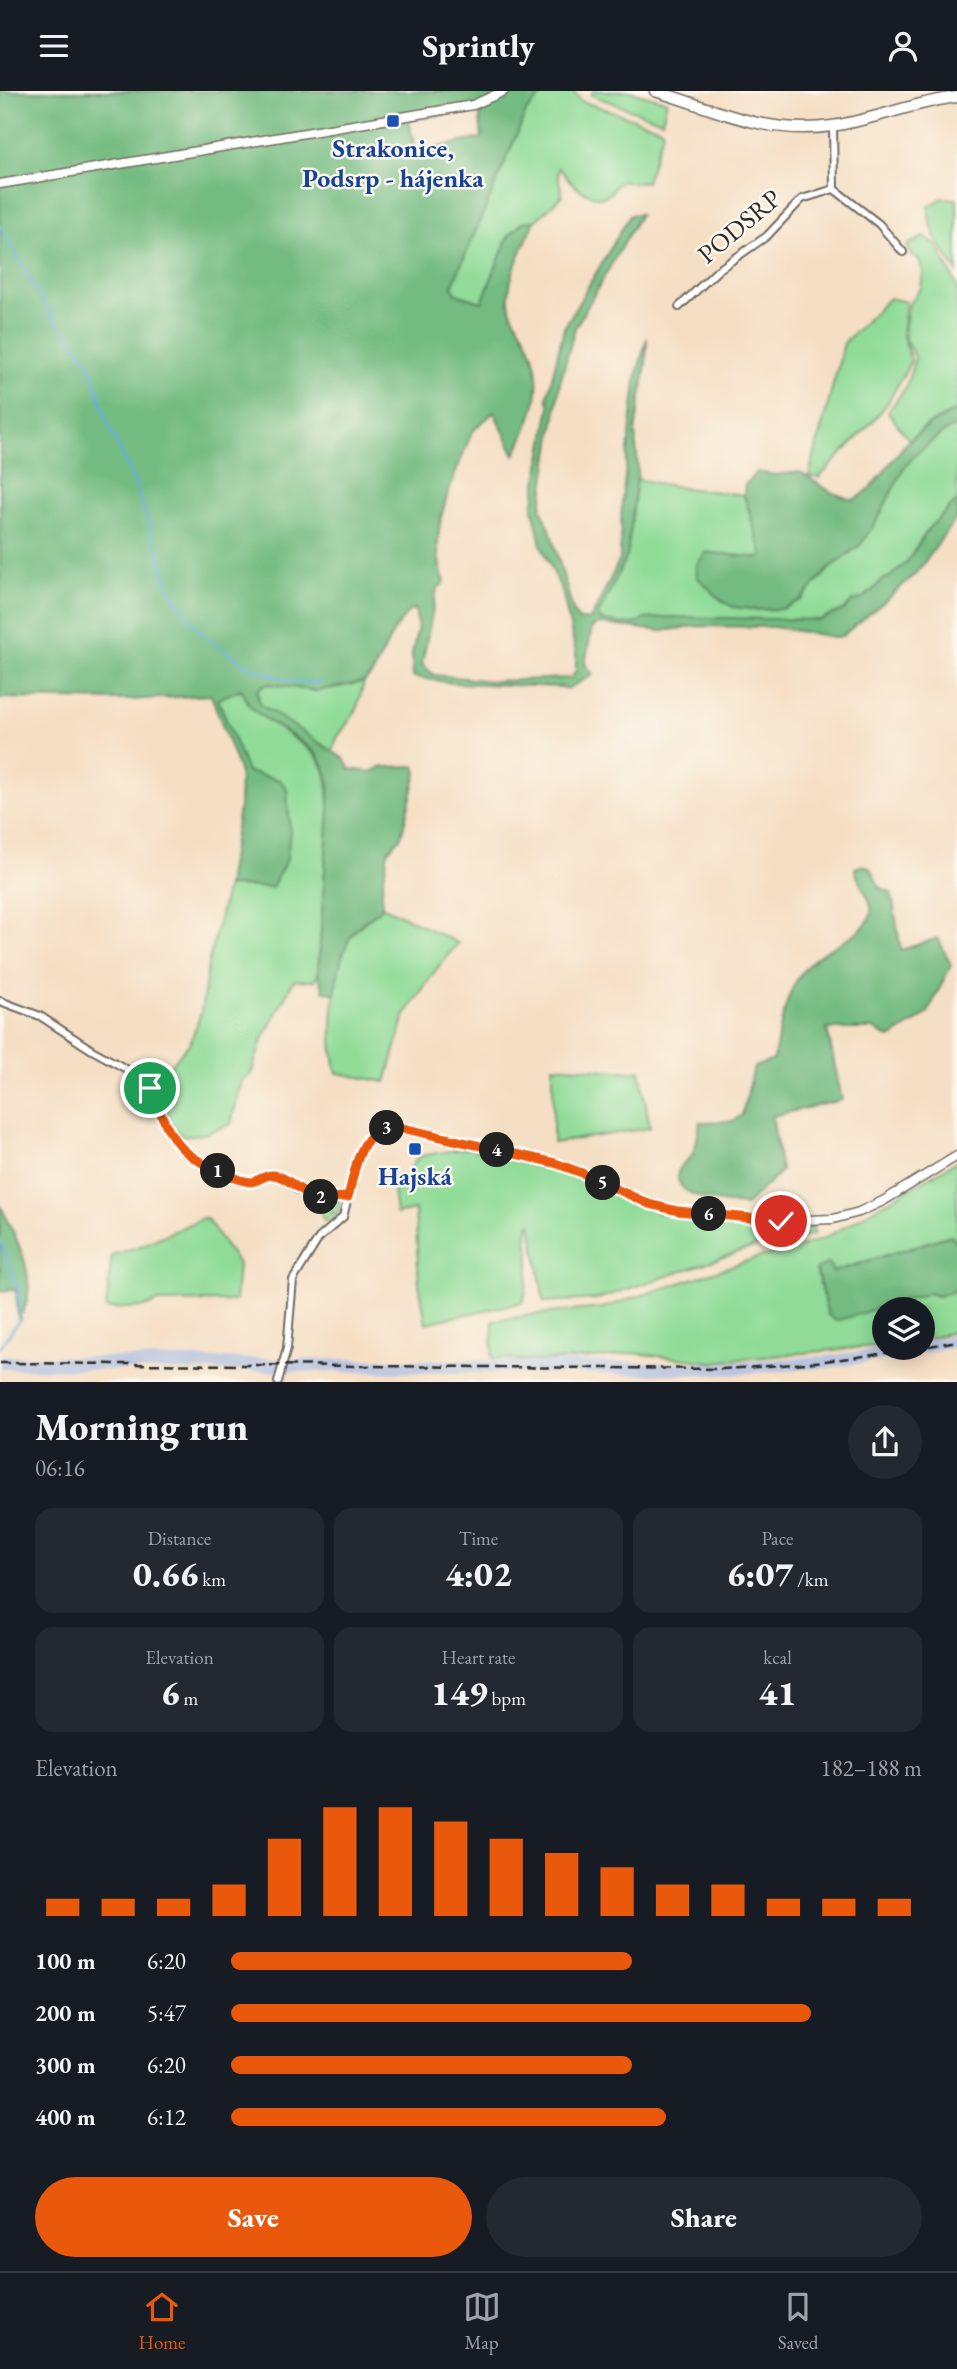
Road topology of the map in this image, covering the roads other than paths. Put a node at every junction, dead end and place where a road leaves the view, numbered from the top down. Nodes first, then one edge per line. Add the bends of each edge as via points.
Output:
1 (504, 91) edge
2 (655, 91) edge
3 (957, 97) edge
4 (833, 126) junction
5 (0, 184) edge
6 (834, 189) junction
7 (903, 252) dead end
8 (679, 307) dead end
9 (0, 1001) edge
10 (957, 1156) edge
11 (348, 1197) junction
12 (278, 1382) edge

1 - 5 street via 473,105
2 - 4 main road via 754,123 792,129
3 - 4 main road
4 - 6 street
6 - 7 street via 879,224
6 - 8 street, PODSRP via 802,199 766,236 718,270
9 - 11 street via 40,1016 137,1075 150,1088 171,1136 186,1154 209,1168 243,1181 280,1177 315,1197
10 - 11 street via 859,1212 833,1219 781,1221 678,1211 649,1204 555,1163 390,1128 379,1130 359,1155
11 - 12 street via 343,1217 319,1238 293,1280 287,1348

